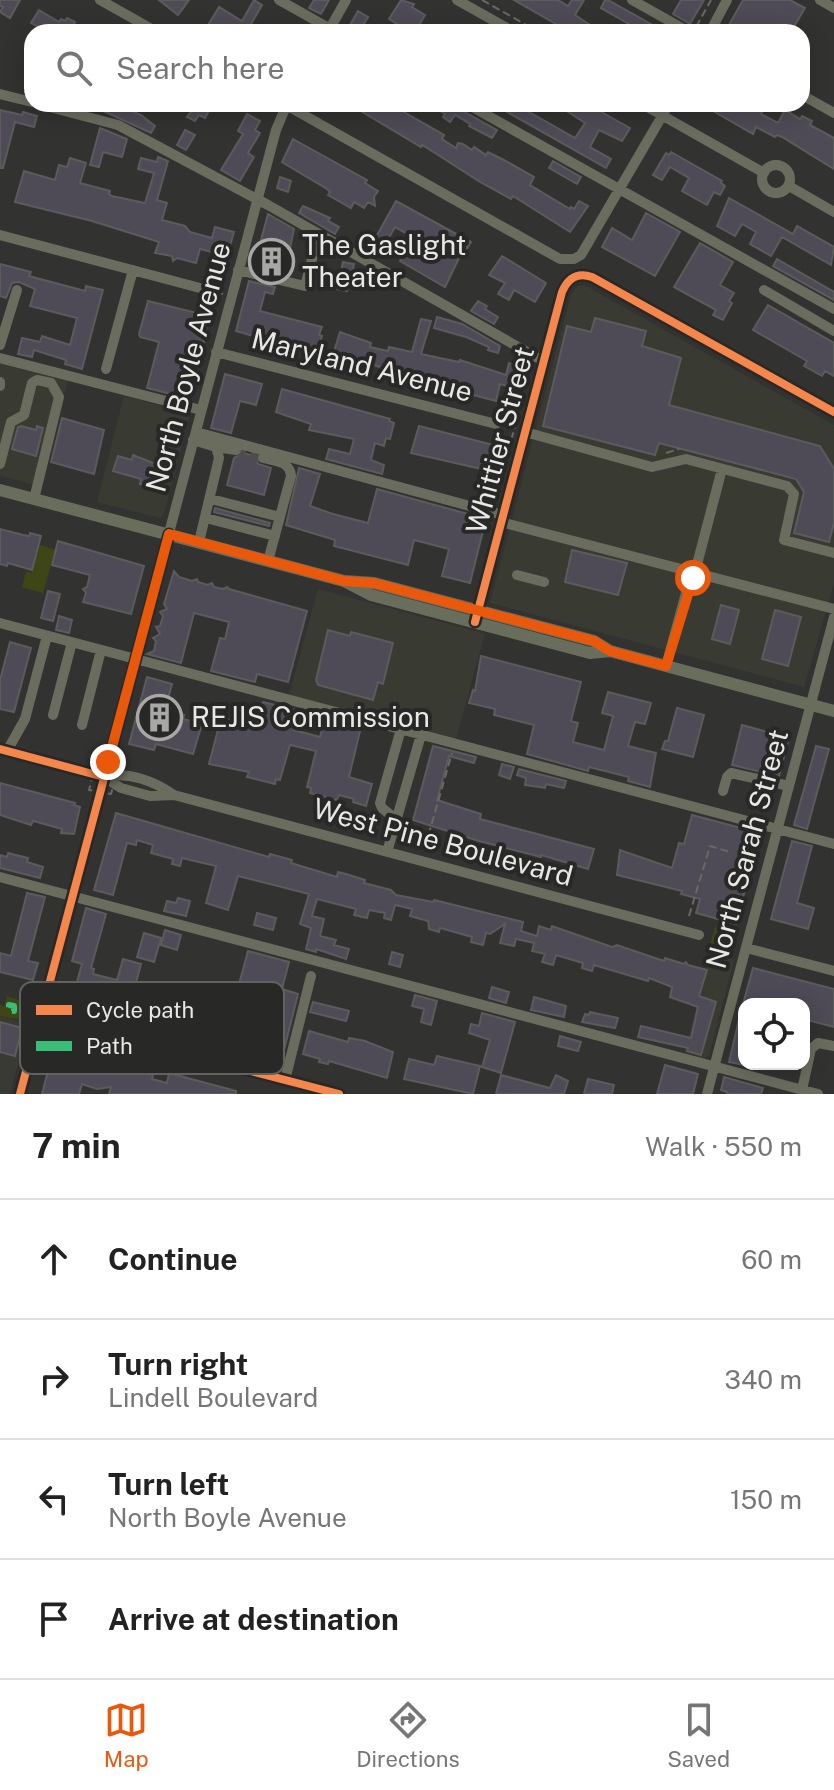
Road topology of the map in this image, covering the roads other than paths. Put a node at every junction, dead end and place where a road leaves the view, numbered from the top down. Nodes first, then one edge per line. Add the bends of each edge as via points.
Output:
1 (100, 0) edge
2 (279, 0) edge
3 (346, 0) edge
4 (457, 0) edge
5 (632, 0) edge
6 (727, 0) edge
7 (820, 0) edge
8 (834, 8) edge
9 (143, 24) edge
10 (320, 24) edge
11 (335, 24) edge
12 (500, 24) edge
13 (676, 24) edge
14 (714, 24) edge
15 (0, 94) edge
16 (24, 100) edge
17 (810, 100) edge
18 (68, 112) edge
19 (284, 112) edge
20 (301, 112) edge
21 (481, 112) edge
22 (657, 112) edge
23 (665, 112) edge
24 (834, 113) edge
25 (663, 115) junction
26 (764, 173) junction
27 (789, 186) junction
28 (620, 189) junction
29 (257, 200) junction
30 (834, 212) edge
31 (0, 235) edge
32 (316, 244) dead end
33 (133, 270) junction
34 (238, 270) junction
35 (200, 288) road end
36 (17, 290) dead end
37 (764, 290) dead end
38 (834, 309) edge
39 (834, 331) edge
40 (0, 345) edge
41 (216, 352) junction
42 (0, 358) edge
43 (543, 361) junction
44 (106, 369) dead end
45 (201, 410) junction
46 (834, 412) edge
47 (496, 424) dead end
48 (525, 432) junction
49 (194, 436) junction
50 (216, 447) junction
51 (236, 450) tunnel mouth
52 (263, 458) tunnel mouth
53 (0, 464) edge
54 (722, 469) junction
55 (0, 490) edge
56 (34, 499) junction
57 (211, 499) junction
58 (243, 517) junction
59 (280, 517) junction
60 (206, 518) junction
61 (502, 518) junction
62 (169, 534) junction
63 (275, 536) junction
64 (199, 542) junction
65 (834, 553) edge
66 (268, 561) junction
67 (695, 572) junction
68 (517, 575) dead end
69 (544, 582) dead end
70 (834, 609) edge
71 (476, 616) junction
72 (834, 617) edge
73 (0, 623) edge
74 (47, 636) junction
75 (72, 642) junction
76 (101, 650) junction
77 (135, 658) junction
78 (666, 666) junction
79 (811, 704) junction
80 (834, 711) edge
81 (53, 715) dead end
82 (82, 725) dead end
83 (401, 729) junction
84 (421, 735) junction
85 (4, 750) edge
86 (104, 777) junction
87 (789, 786) junction
88 (723, 791) dead end
89 (397, 820) junction
90 (777, 829) junction
91 (834, 844) edge
92 (387, 852) junction
93 (0, 877) edge
94 (72, 896) junction
95 (699, 935) dead end
96 (746, 948) junction
97 (834, 971) edge
98 (311, 976) dead end
99 (49, 982) edge
100 (834, 1046) edge
101 (715, 1067) junction
102 (25, 1074) edge
103 (262, 1074) edge
104 (285, 1080) junction
105 (802, 1090) junction
106 (20, 1094) edge
107 (339, 1094) edge
108 (707, 1094) edge
109 (818, 1094) edge

1 - 9 street
2 - 10 street
3 - 11 street
4 - 12 street
5 - 13 street
6 - 14 street
7 - 8 street
15 - 16 street
17 - 24 street
18 - 29 street via 118,125
19 - 29 street, North Boyle Avenue
20 - 28 street via 560,259 581,255
21 - 28 street
22 - 25 street
23 - 25 street
25 - 26 street
25 - 28 street
26 - 27 street via 764,186 771,192
26 - 27 street via 770,166 784,167
27 - 30 street
28 - 38 street
29 - 34 street, North Boyle Avenue
29 - 43 street
31 - 33 street
32 - 34 street via 305,286
33 - 35 street
33 - 44 street
34 - 41 street, North Boyle Avenue
36 - 40 street
37 - 39 street
41 - 45 street, North Boyle Avenue
41 - 47 street, Maryland Avenue
42 - 45 street
43 - 46 street, Whittier Street via 567,281 577,275 592,277
43 - 48 street, Whittier Street
45 - 49 street, North Boyle Avenue
48 - 54 street via 652,467 686,459
48 - 61 street, Whittier Street
49 - 50 street
49 - 61 street
49 - 62 street, North Boyle Avenue
50 - 51 street
50 - 57 street via 219,458
52 - 59 street via 290,469
53 - 56 street via 11,422 24,415 32,383 51,383 59,397
54 - 65 street via 787,486 794,494 784,540
54 - 67 street
55 - 56 main road
56 - 62 main road
57 - 58 street
57 - 60 street
58 - 59 street
58 - 60 street
58 - 63 street
59 - 63 street
60 - 64 street
61 - 67 street
61 - 71 street, Whittier Street
62 - 64 main road
62 - 77 street, North Boyle Avenue
63 - 66 street
64 - 66 main road
66 - 71 main road via 344,581 374,583
67 - 70 street
67 - 78 street
68 - 69 street
71 - 78 main road via 594,641 610,651
72 - 79 street, North Sarah Street
73 - 74 street
74 - 75 street
74 - 85 street via 25,719
75 - 76 street
75 - 81 street
76 - 77 street
76 - 82 street
77 - 83 street
77 - 86 street, North Boyle Avenue
78 - 79 main road
79 - 80 main road
79 - 87 street, North Sarah Street
83 - 84 street
83 - 89 street via 380,803
84 - 89 street
84 - 90 street
85 - 86 street, West Pine Boulevard
86 - 92 street, West Pine Boulevard via 124,775 174,795
86 - 94 street, North Boyle Avenue
87 - 88 street via 731,773
87 - 90 street, North Sarah Street
89 - 92 street
90 - 91 street
90 - 96 street, North Sarah Street
92 - 95 street, West Pine Boulevard
93 - 94 street
94 - 99 street, North Boyle Avenue
94 - 101 street
96 - 97 street
96 - 101 street, North Sarah Street
98 - 104 street
100 - 105 street via 818,1043 811,1049
101 - 105 street
101 - 108 street, North Sarah Street
102 - 106 street, North Boyle Avenue
103 - 104 street
104 - 107 street
105 - 109 street

